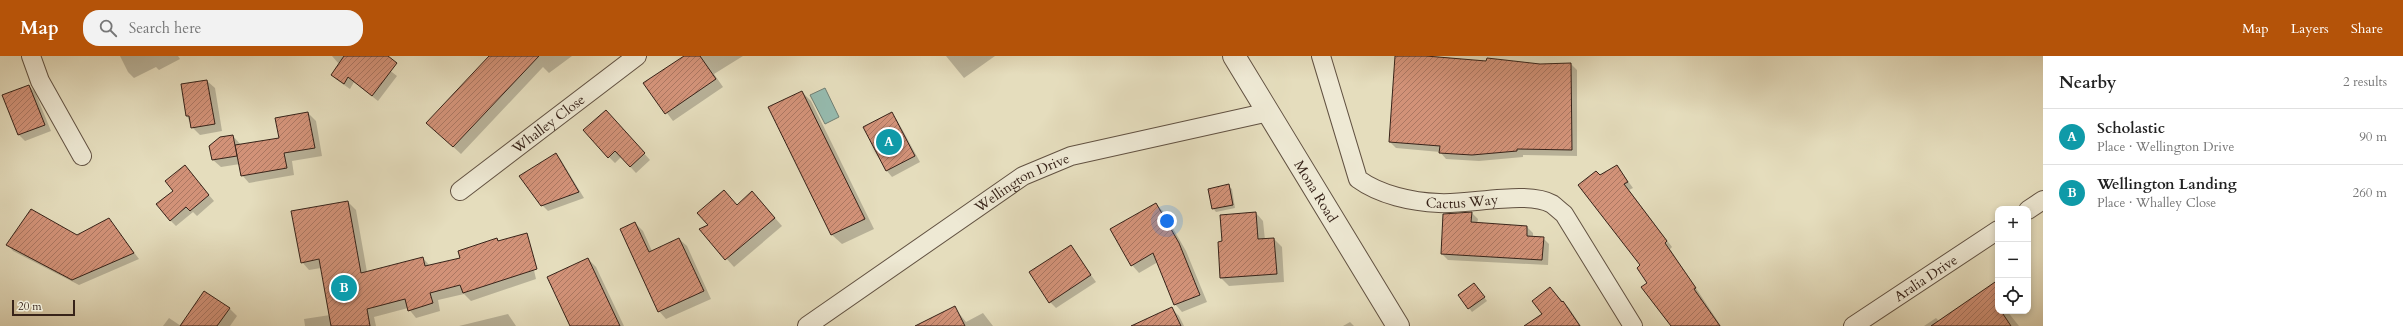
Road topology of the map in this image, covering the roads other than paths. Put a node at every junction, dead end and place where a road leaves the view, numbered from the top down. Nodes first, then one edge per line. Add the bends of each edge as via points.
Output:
1 (31, 56) edge
2 (1234, 56) edge
3 (1321, 56) edge
4 (628, 59) edge
5 (1269, 112) junction
6 (82, 156) dead end
7 (460, 191) dead end
8 (2043, 200) edge
9 (2031, 208) edge
10 (1995, 232) edge
11 (807, 326) edge
12 (1398, 326) edge
13 (1633, 326) edge
14 (1853, 326) edge

1 - 6 street via 40,80
2 - 5 street, Mona Road
3 - 13 street, Cactus Way via 1358,179 1372,189 1409,199 1439,203 1530,198 1551,204 1564,214
4 - 7 street, Whalley Close
5 - 11 street, Wellington Drive via 1071,156 1023,176
5 - 12 street, Mona Road
8 - 9 street
10 - 14 street, Aralia Drive

